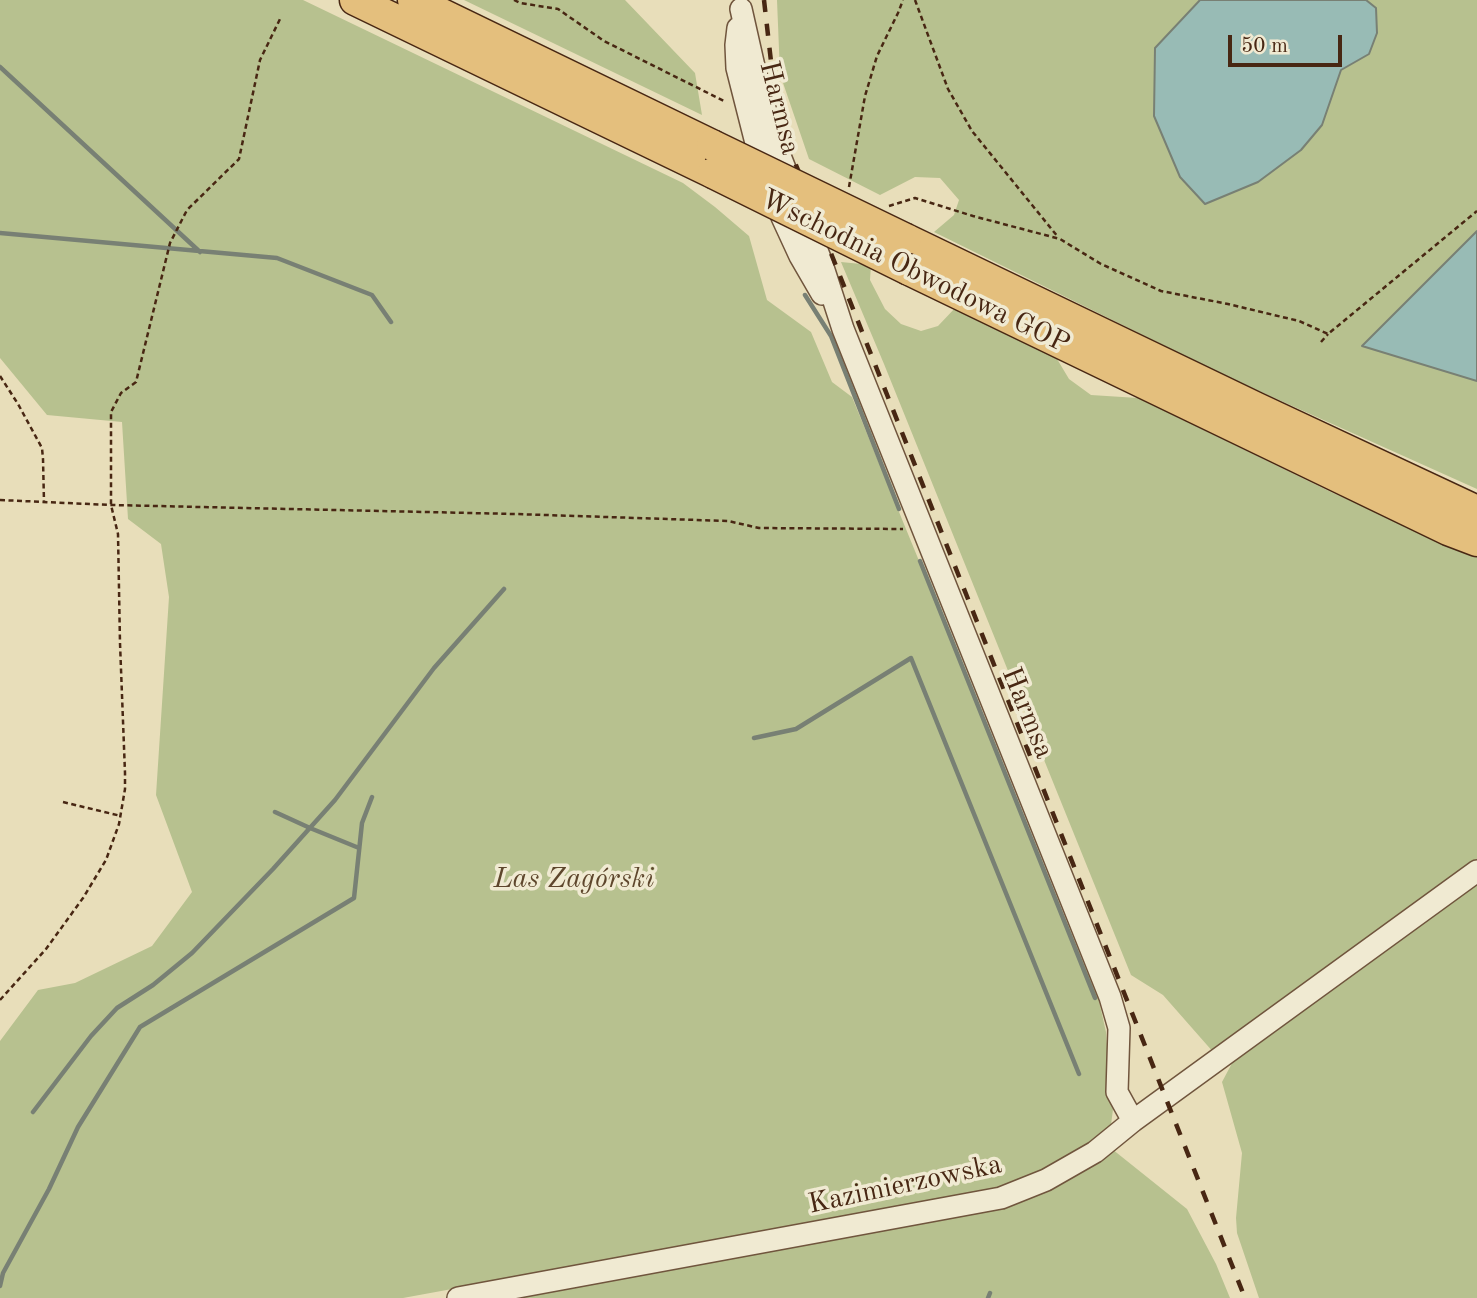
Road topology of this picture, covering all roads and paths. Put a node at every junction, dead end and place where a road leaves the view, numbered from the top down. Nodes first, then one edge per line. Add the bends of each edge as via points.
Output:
1 (355, 0) edge
2 (413, 0) edge
3 (514, 0) edge
4 (903, 0) edge
5 (915, 0) edge
6 (741, 4) edge
7 (281, 17) dead end
8 (748, 113) junction
9 (713, 159) junction
10 (850, 186) dead end
11 (887, 207) dead end
12 (1477, 211) edge
13 (1059, 239) junction
14 (843, 328) junction
15 (1328, 334) junction
16 (1321, 342) dead end
17 (0, 376) edge
18 (0, 500) edge
19 (44, 502) junction
20 (111, 505) junction
21 (1477, 511) edge
22 (924, 529) junction
23 (1477, 541) edge
24 (63, 802) dead end
25 (121, 816) junction
26 (1477, 871) edge
27 (0, 1000) edge
28 (1133, 1121) junction
29 (458, 1298) edge

1 - 9 highway, Wschodnia Obwodowa GOP
2 - 9 highway, Wschodnia Obwodowa GOP
3 - 8 path via 558,9 604,41
4 - 10 path via 869,82
5 - 13 path via 948,89 972,131
6 - 8 street, Harmsa via 737,68
6 - 14 street, Harmsa via 773,138
7 - 20 path via 260,60 239,159 187,210 170,243 136,382 121,393 111,412
8 - 14 street, Harmsa via 782,217
9 - 21 highway, Wschodnia Obwodowa GOP, bridge via 906,239
9 - 23 highway, Wschodnia Obwodowa GOP, bridge via 909,270
11 - 13 path via 915,198
12 - 15 path
13 - 15 path via 1161,291 1299,321
14 - 22 street, Harmsa
15 - 16 path
17 - 19 path via 41,448
18 - 19 path
19 - 20 path
20 - 22 path via 728,521 759,528
20 - 25 path via 118,534 125,774
22 - 28 street, Harmsa via 1110,997 1119,1028 1117,1092
24 - 25 path
25 - 27 path via 106,860 83,898
26 - 28 street, Kazimierzowska
28 - 29 street, Kazimierzowska via 1095,1152 1002,1198

